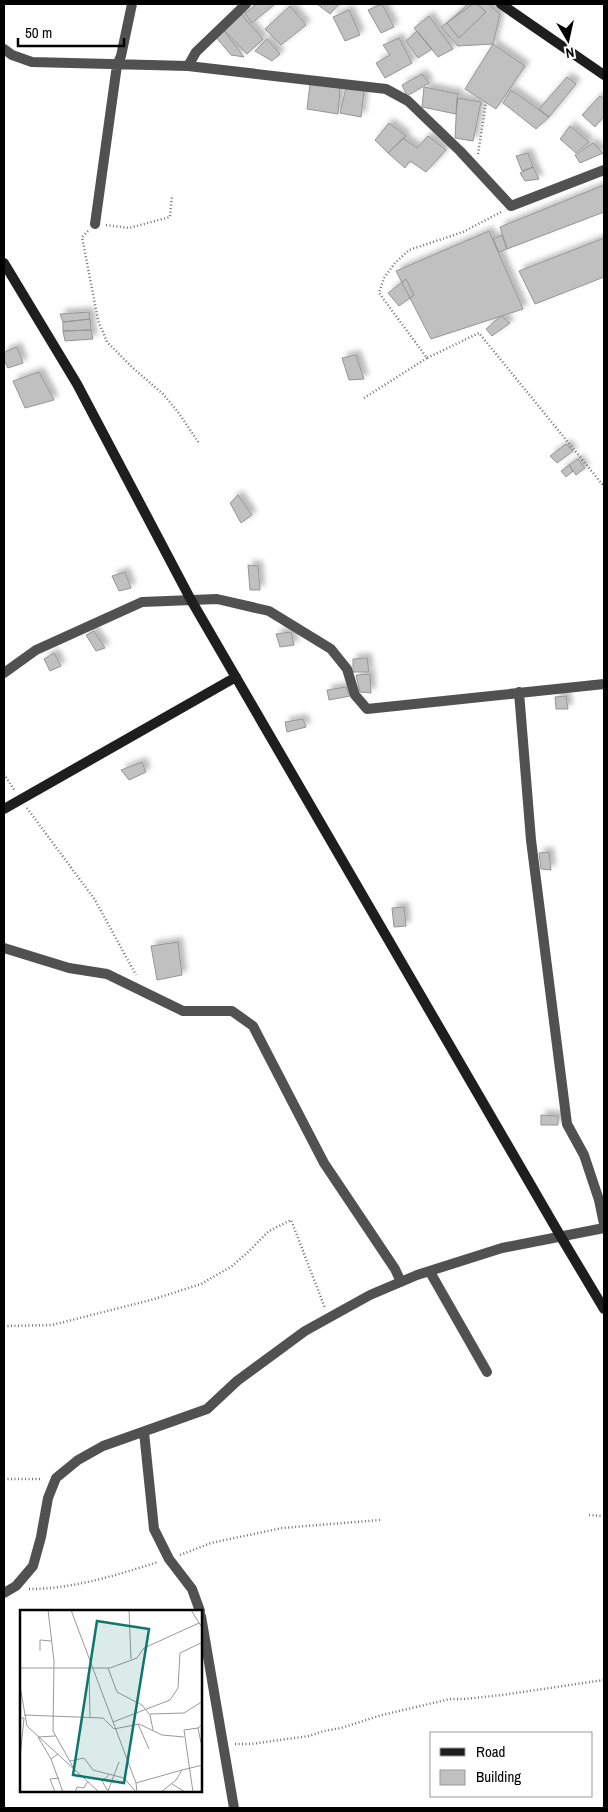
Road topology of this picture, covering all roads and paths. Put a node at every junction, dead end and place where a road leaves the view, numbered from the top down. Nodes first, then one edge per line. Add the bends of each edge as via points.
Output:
1 (132, 4) edge
2 (246, 4) edge
3 (501, 4) edge
4 (4, 49) edge
5 (116, 65) junction
6 (188, 66) junction
7 (604, 75) edge
8 (486, 102) dead end
9 (475, 168) junction
10 (604, 170) edge
11 (172, 195) dead end
12 (511, 206) junction
13 (95, 224) junction
14 (4, 263) edge
15 (428, 358) junction
16 (364, 398) dead end
17 (199, 443) dead end
18 (604, 484) edge
19 (191, 600) junction
20 (4, 673) edge
21 (236, 677) junction
22 (604, 684) edge
23 (519, 692) junction
24 (4, 774) edge
25 (21, 799) junction
26 (4, 809) edge
27 (4, 948) edge
28 (145, 992) junction
29 (604, 1226) edge
30 (561, 1237) junction
31 (430, 1272) junction
32 (402, 1282) junction
33 (604, 1309) edge
34 (329, 1318) junction
35 (4, 1326) edge
36 (487, 1372) dead end
37 (144, 1432) junction
38 (56, 1478) junction
39 (4, 1479) edge
40 (589, 1515) dead end
41 (604, 1516) edge
42 (380, 1520) dead end
43 (169, 1559) junction
44 (7, 1591) edge
45 (200, 1610) edge
46 (202, 1622) edge
47 (604, 1680) edge
48 (224, 1744) junction
49 (234, 1808) edge

1 - 5 street via 121,56
2 - 6 street via 196,52
3 - 7 street
4 - 5 street via 32,62
5 - 6 street
5 - 13 street
6 - 9 street via 386,89 408,101
8 - 9 path
9 - 12 street
10 - 12 street
11 - 13 path via 170,217 129,228
12 - 15 path via 463,232 409,250 384,278 379,293
13 - 17 path via 82,237 98,320 107,342 163,394
14 - 19 street via 77,384
15 - 16 path
15 - 18 path via 478,333
19 - 20 street via 142,602 36,650
19 - 21 street
19 - 23 street via 227,600 269,611 331,649 347,669 356,695 367,709
21 - 25 street
21 - 30 street
22 - 23 street
23 - 29 street via 531,840 567,1124 584,1155
24 - 25 path
25 - 26 street
25 - 28 path via 95,900
27 - 28 street via 69,968 107,974
28 - 32 street via 183,1011 232,1011 253,1026 324,1163
29 - 30 street
30 - 31 street via 502,1248
30 - 33 street
31 - 32 street
31 - 36 street
32 - 34 street
34 - 35 path via 291,1220 269,1231 232,1266 201,1284 52,1325
34 - 37 street via 305,1331 237,1381 207,1409
37 - 38 street via 103,1446
37 - 43 street via 154,1529
38 - 39 path
38 - 44 street via 48,1498 33,1566 16,1586
40 - 41 path
42 - 43 path via 282,1528 211,1543
43 - 44 path via 48,1589
43 - 45 street via 192,1589
46 - 48 street
47 - 48 path via 450,1699 309,1736 251,1744
48 - 49 street

